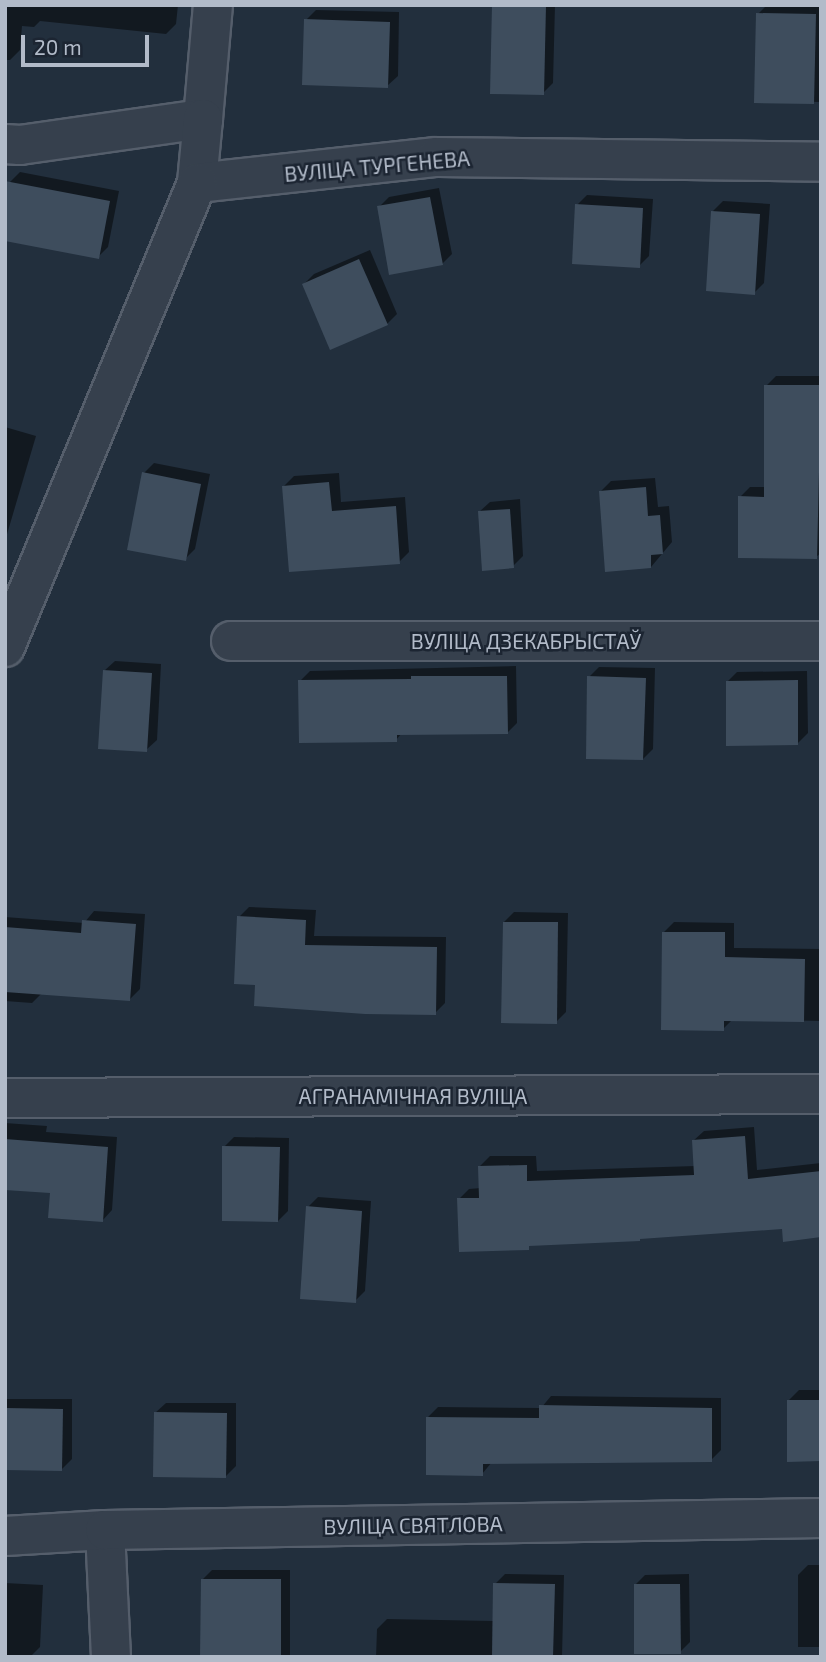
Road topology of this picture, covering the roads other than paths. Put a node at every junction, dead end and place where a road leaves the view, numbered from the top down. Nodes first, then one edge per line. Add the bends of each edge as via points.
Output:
1 (214, 5) edge
2 (203, 119) junction
3 (5, 144) edge
4 (821, 162) edge
5 (197, 183) junction
6 (231, 641) dead end
7 (821, 641) edge
8 (5, 647) edge
9 (821, 1094) edge
10 (5, 1098) edge
11 (821, 1518) edge
12 (105, 1530) junction
13 (5, 1536) edge
14 (111, 1657) edge

1 - 2 street
2 - 3 street
2 - 5 street
4 - 5 street, ВУЛІЦА ТУРГЕНЕВА via 438,157
5 - 8 street
6 - 7 street, ВУЛІЦА ДЗЕКАБРЫСТАЎ
9 - 10 street, АГРАНАМІЧНАЯ ВУЛІЦА
11 - 12 street, ВУЛІЦА СВЯТЛОВА
12 - 13 street, ВУЛІЦА СВЯТЛОВА
12 - 14 street

